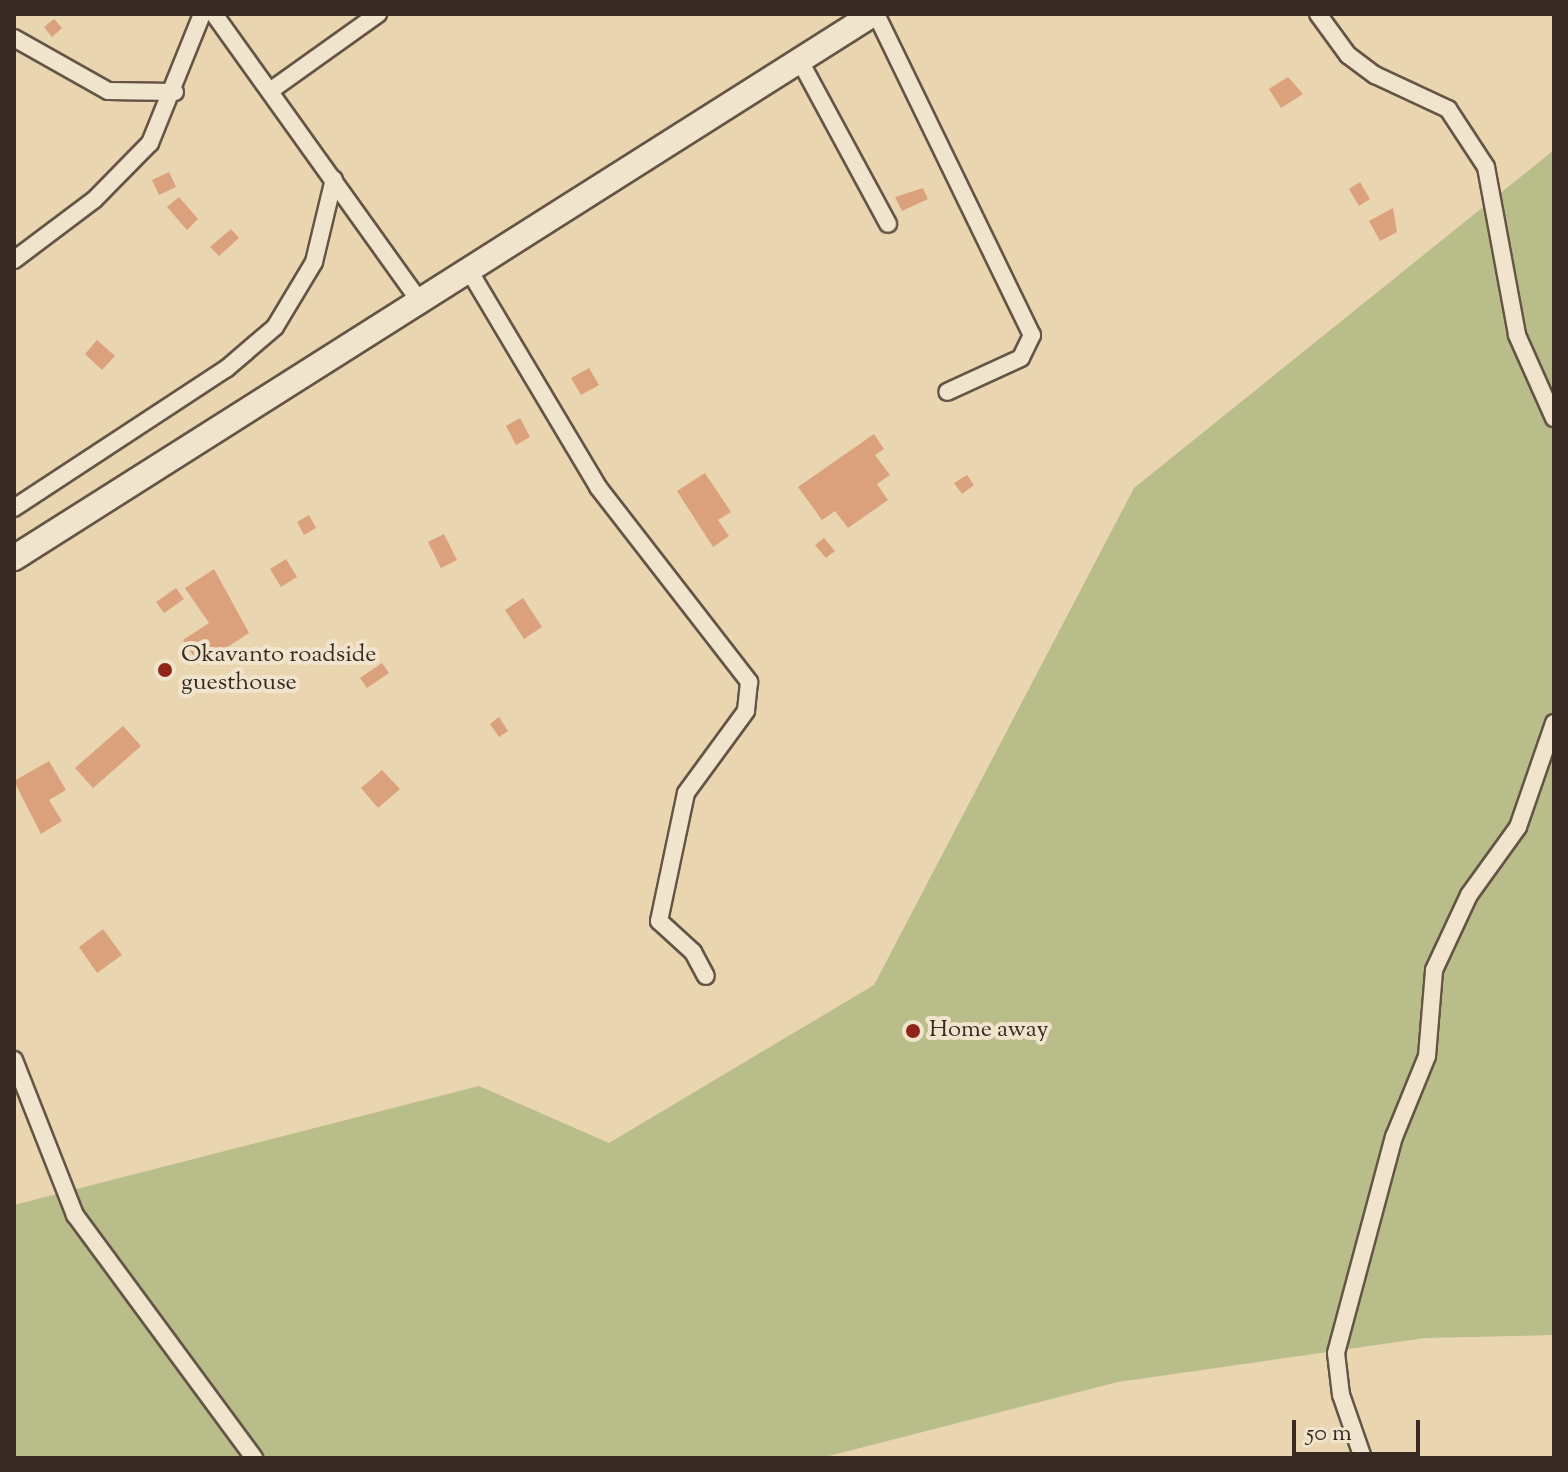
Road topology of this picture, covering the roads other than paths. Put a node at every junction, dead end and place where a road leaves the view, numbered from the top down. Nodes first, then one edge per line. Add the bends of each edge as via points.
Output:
1 (202, 14) edge
2 (214, 14) edge
3 (378, 14) edge
4 (875, 14) edge
5 (1318, 14) edge
6 (14, 38) edge
7 (800, 61) junction
8 (270, 91) junction
9 (175, 92) junction
10 (334, 179) junction
11 (888, 224) dead end
12 (14, 260) edge
13 (470, 272) junction
14 (422, 304) junction
15 (947, 392) dead end
16 (1554, 418) edge
17 (14, 508) edge
18 (14, 558) edge
19 (1554, 723) edge
20 (706, 976) dead end
21 (14, 1060) edge
22 (254, 1458) edge
23 (1363, 1458) edge

1 - 9 street
2 - 8 street
3 - 8 street
4 - 7 main road
4 - 15 street via 1032,335 1021,358
5 - 16 street via 1348,55 1375,75 1448,109 1486,167 1517,335
6 - 9 street via 108,91
7 - 11 street
7 - 13 main road
8 - 10 street
9 - 12 street via 136,160
10 - 14 street
10 - 17 street via 308,275 275,327 226,369
13 - 14 main road
13 - 20 street via 598,487 749,682 746,711 686,793 659,921 693,952
14 - 18 main road
19 - 23 street via 1518,827 1469,895 1434,970 1427,1056 1394,1137 1336,1353 1341,1395
21 - 22 street via 75,1215

